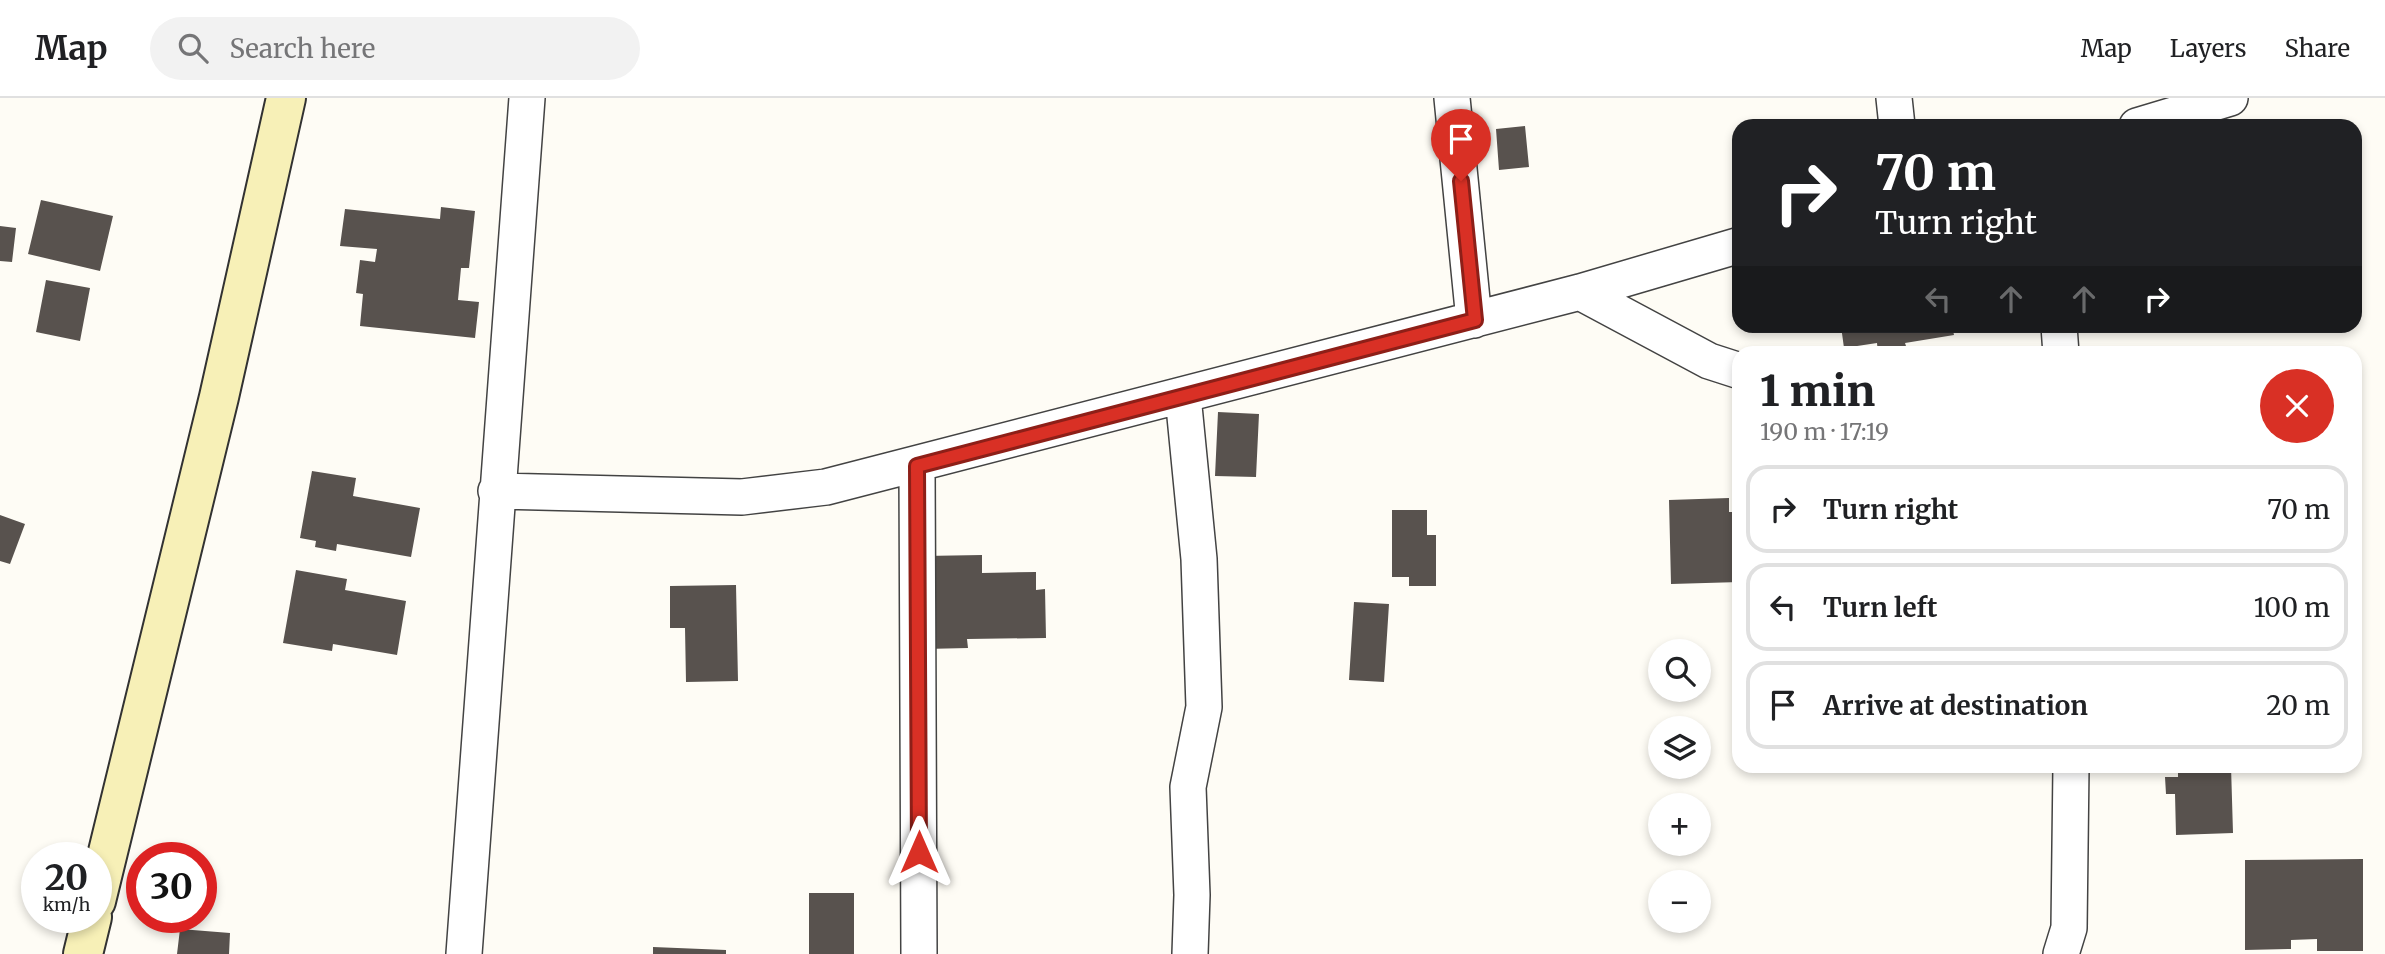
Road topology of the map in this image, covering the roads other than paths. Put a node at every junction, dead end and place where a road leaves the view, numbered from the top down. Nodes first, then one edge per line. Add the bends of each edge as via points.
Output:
1 (286, 98) edge
2 (527, 98) edge
3 (1452, 98) edge
4 (1894, 98) edge
5 (2230, 98) edge
6 (2157, 114) edge
7 (1896, 119) edge
8 (1732, 247) edge
9 (1580, 292) junction
10 (1475, 320) junction
11 (1732, 368) edge
12 (1183, 396) junction
13 (917, 466) junction
14 (496, 491) junction
15 (2071, 773) edge
16 (110, 842) edge
17 (88, 933) edge
18 (83, 954) edge
19 (464, 954) edge
20 (919, 954) edge
21 (1189, 954) edge
22 (2061, 954) edge

1 - 16 street via 225,372
2 - 14 street
3 - 10 street
4 - 7 street
5 - 6 street
8 - 9 street
9 - 10 street
9 - 11 street via 1709,361
10 - 12 street
12 - 13 street
12 - 21 street via 1199,559 1203,708 1188,787
13 - 14 street via 826,487 742,497
13 - 20 street
14 - 19 street
15 - 22 street via 2069,928
17 - 18 street

